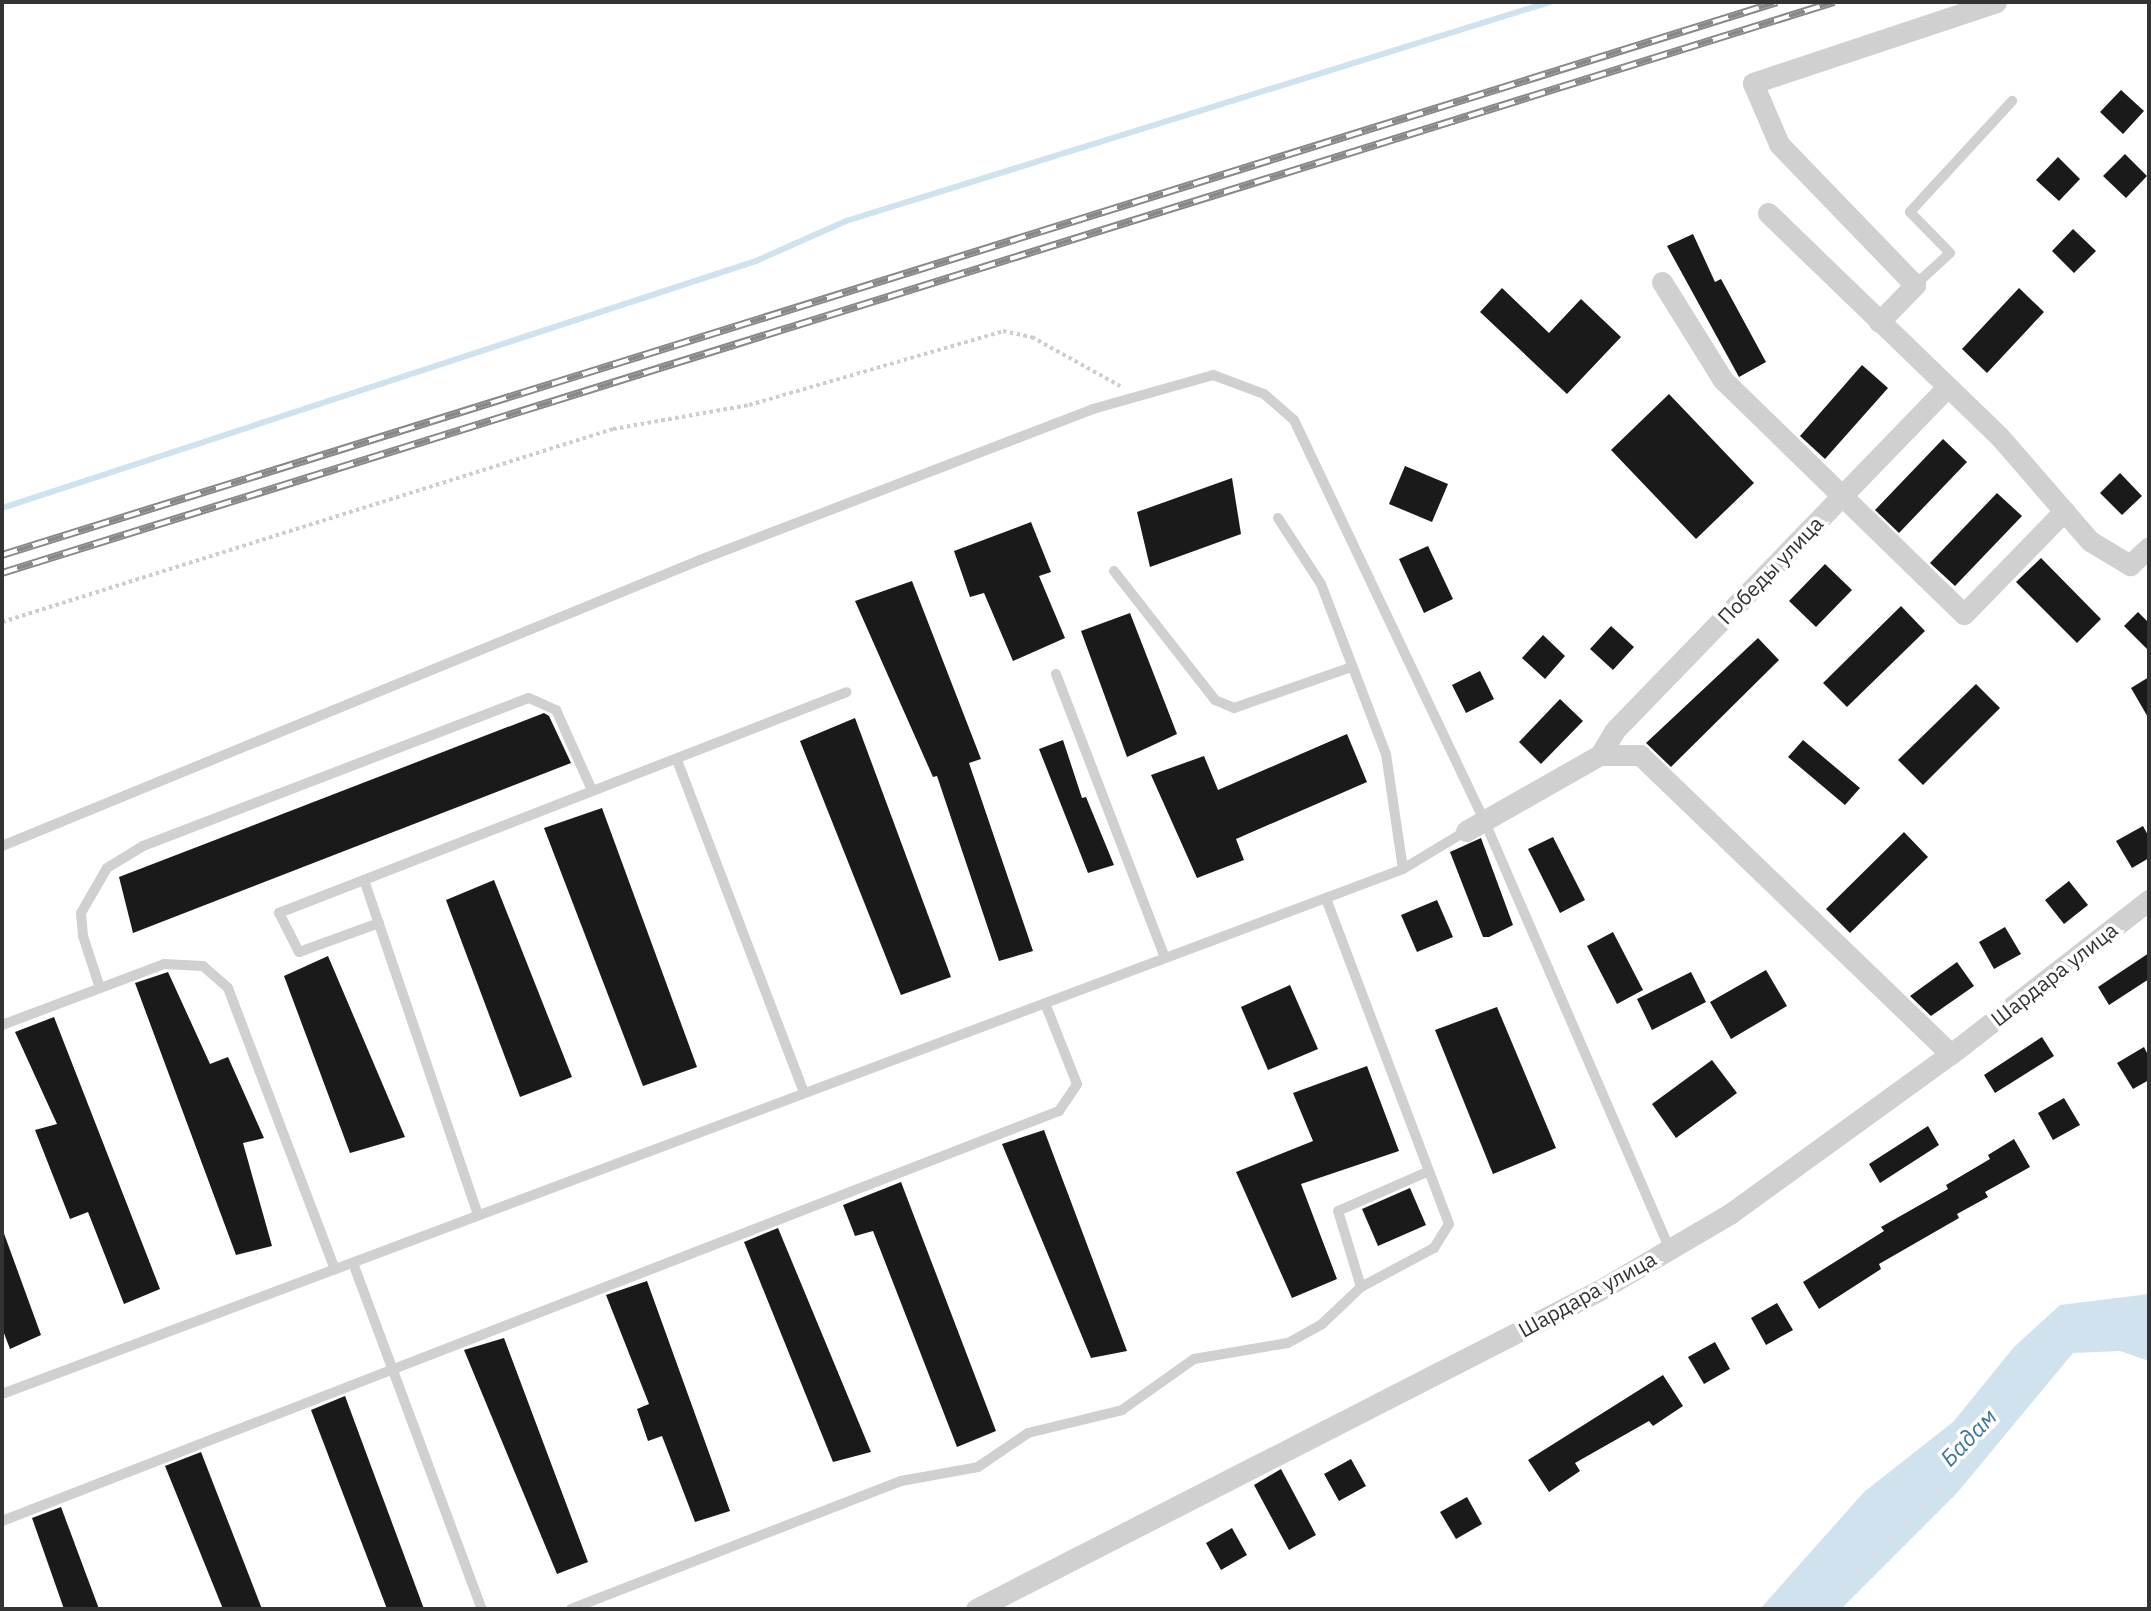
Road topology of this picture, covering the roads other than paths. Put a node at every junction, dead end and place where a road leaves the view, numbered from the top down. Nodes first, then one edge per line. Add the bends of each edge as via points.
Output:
1 (1996, 2) edge
2 (2012, 101) dead end
3 (1768, 213) dead end
4 (1662, 282) dead end
5 (1915, 285) junction
6 (1879, 322) junction
7 (1946, 388) junction
8 (1842, 496) junction
9 (2064, 511) junction
10 (1278, 518) dead end
11 (2149, 547) edge
12 (1114, 571) dead end
13 (1352, 667) junction
14 (1056, 674) dead end
15 (847, 692) dead end
16 (1600, 755) junction
17 (677, 760) junction
18 (592, 790) junction
19 (1475, 825) junction
20 (2, 846) edge
21 (1403, 869) junction
22 (364, 880) junction
23 (1326, 898) junction
24 (2149, 900) edge
25 (379, 923) junction
26 (1165, 958) junction
27 (100, 989) junction
28 (1045, 1003) junction
29 (2, 1025) edge
30 (1951, 1054) junction
31 (804, 1093) junction
32 (1429, 1171) junction
33 (478, 1215) junction
34 (1670, 1249) junction
35 (352, 1263) junction
36 (335, 1269) junction
37 (1361, 1287) junction
38 (392, 1370) junction
39 (2, 1394) edge
40 (2, 1521) edge
41 (482, 1609) edge
42 (571, 1609) edge
43 (976, 1609) edge

1 - 5 street via 1753,83 1779,144
2 - 5 lane via 1910,212 1950,253
3 - 6 street
4 - 8 street via 1723,380
5 - 6 street
6 - 7 street
7 - 8 street, Победы улица
7 - 9 street via 1999,436
8 - 9 street via 1964,614
8 - 16 street, Победы улица via 1615,730
9 - 11 street via 2090,541 2130,565
10 - 13 lane via 1321,584
12 - 13 lane via 1215,700 1234,708
13 - 21 lane via 1386,754
14 - 26 lane
15 - 17 lane
16 - 19 street
16 - 30 street via 1640,755
17 - 18 lane
17 - 31 lane
18 - 22 lane
18 - 27 lane via 556,710 529,698 143,846 107,868 81,913 83,936
19 - 20 lane via 1294,420 1264,394 1213,375 1138,396 700,559
19 - 21 lane
19 - 34 lane
21 - 23 lane
22 - 25 lane
22 - 25 lane via 279,913 299,953
23 - 26 lane
23 - 32 lane
24 - 30 street, Шардара улица
25 - 33 lane
26 - 28 lane
27 - 29 lane
27 - 36 lane via 164,964 203,966 228,988
28 - 31 lane
28 - 38 lane via 1077,1084 1059,1111
30 - 34 street, Шардара улица via 1731,1213
31 - 33 lane
32 - 37 lane via 1450,1224 1434,1248
32 - 37 lane via 1338,1212
33 - 35 lane
34 - 43 street, Шардара улица via 1587,1297
35 - 36 lane
35 - 38 lane
36 - 39 lane
37 - 42 lane via 1322,1324 1288,1343 1194,1359 1122,1410 1028,1433 978,1467 901,1481
38 - 40 lane
38 - 41 lane

